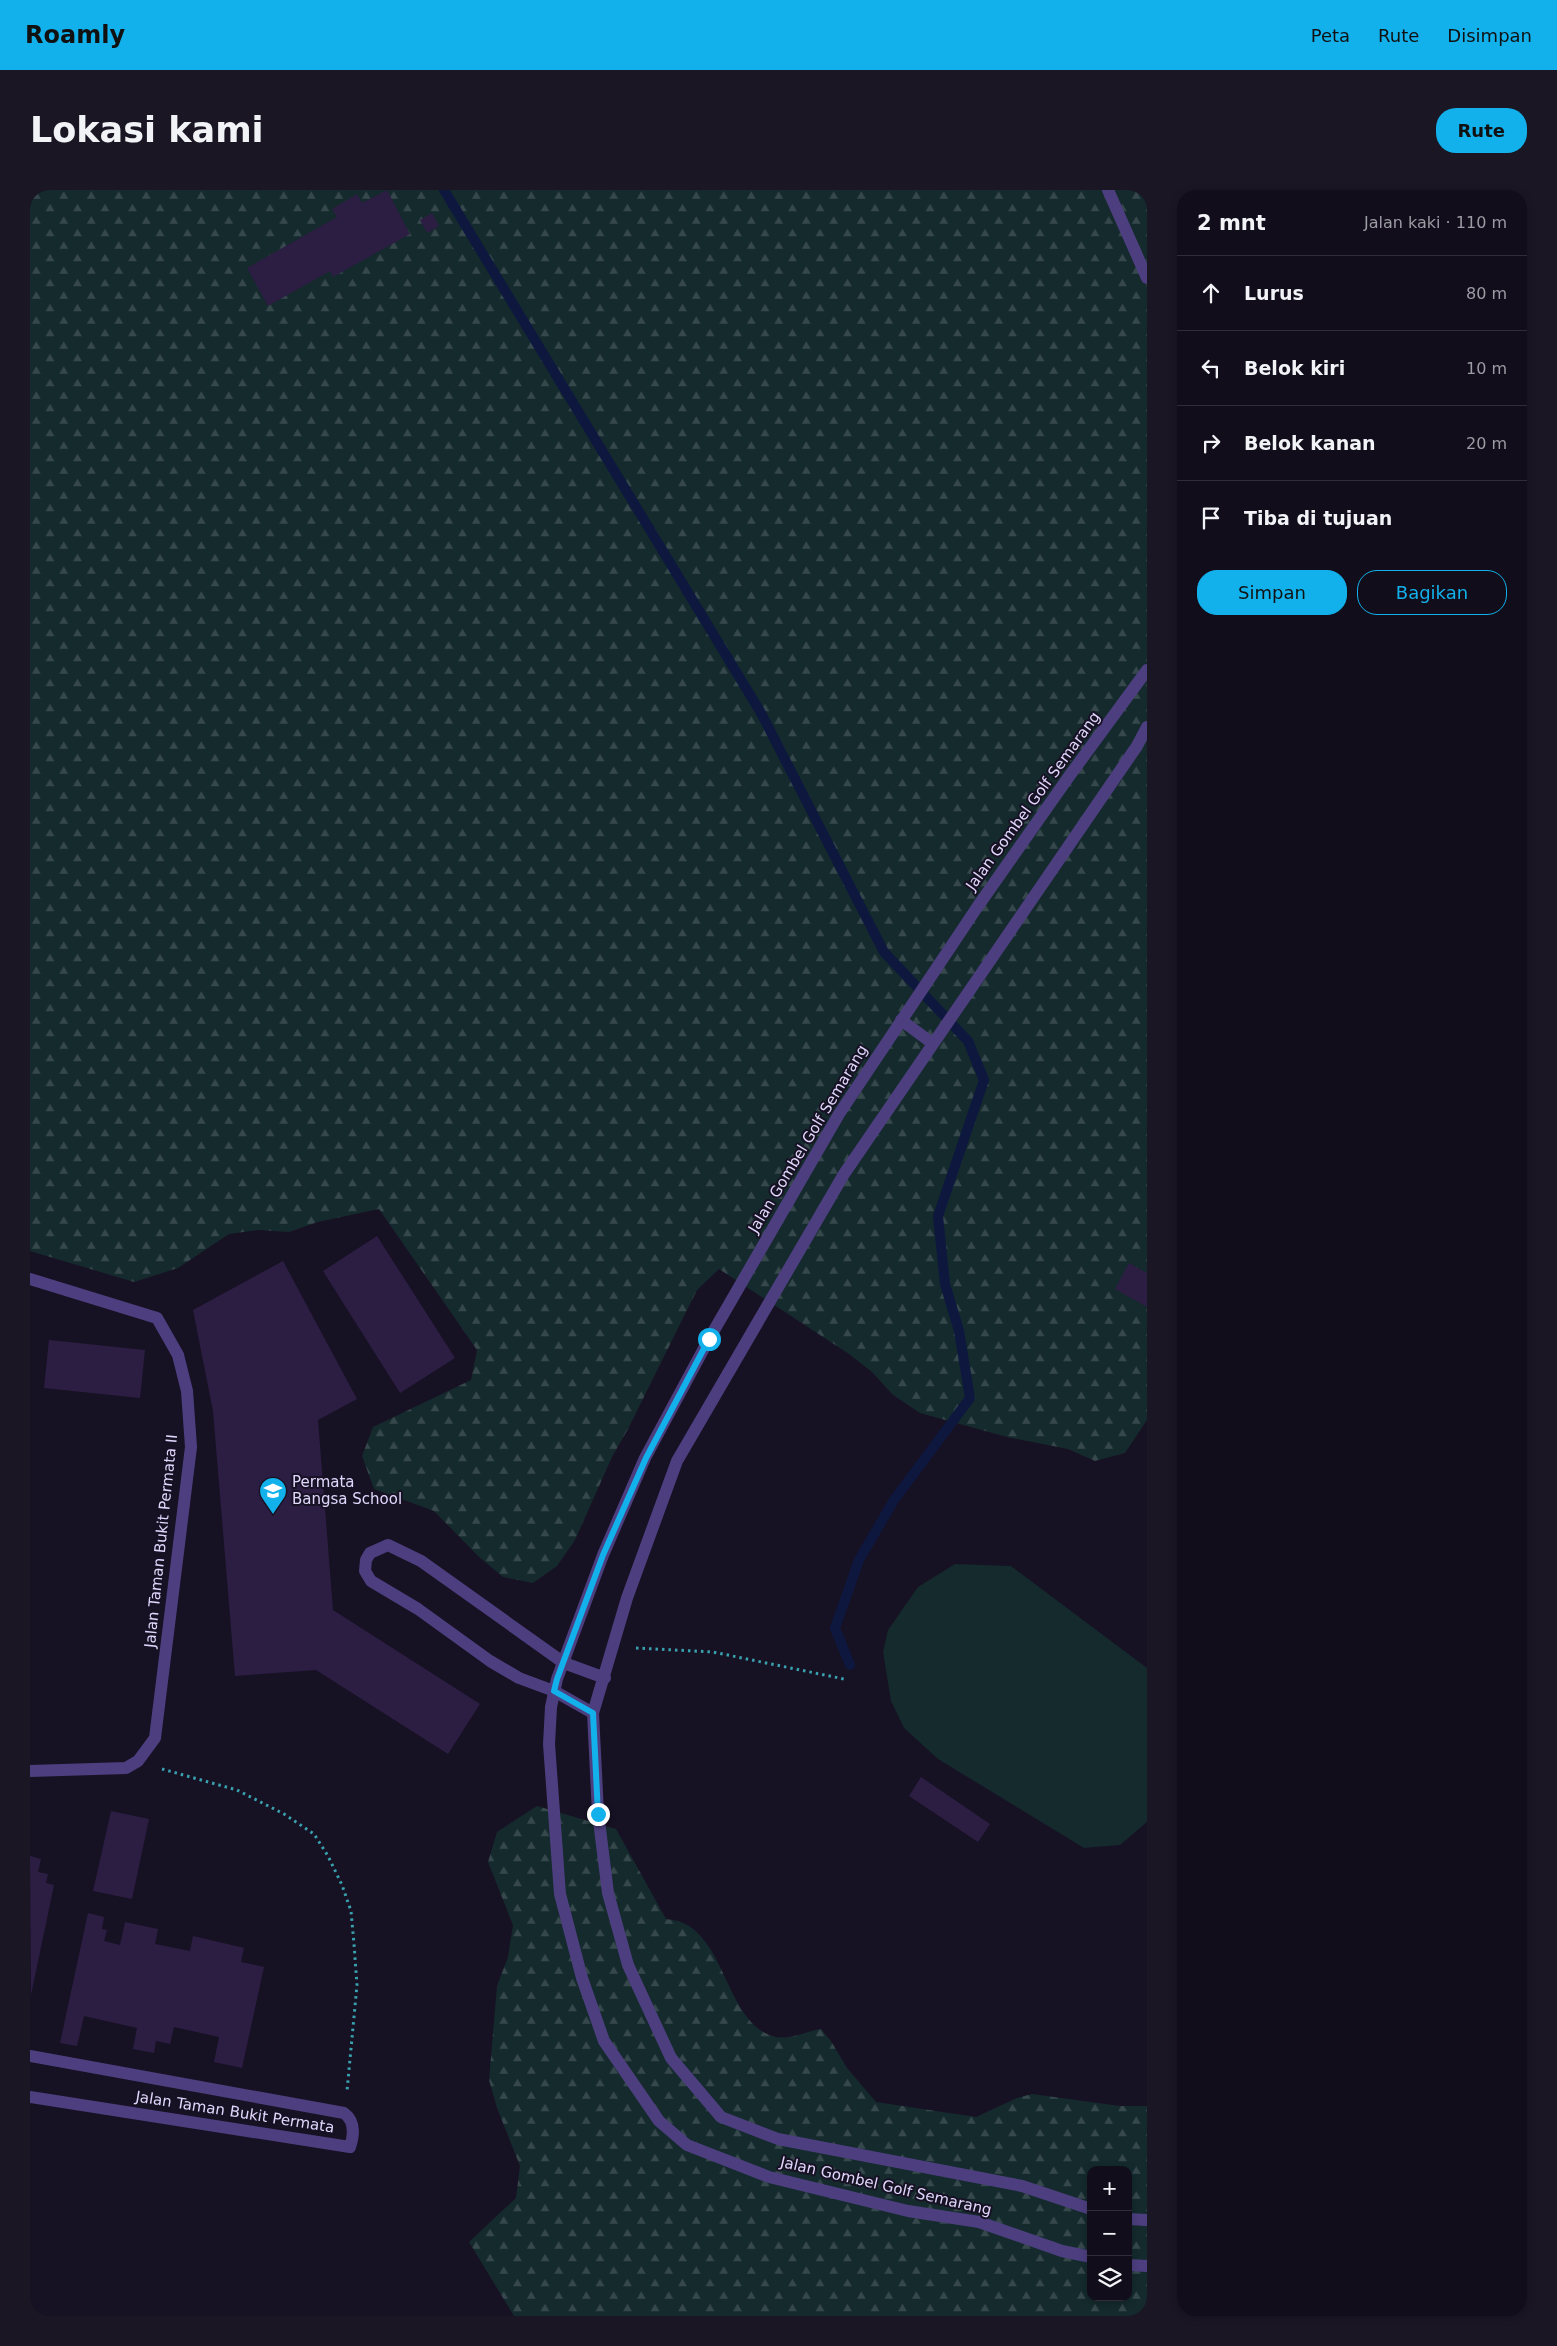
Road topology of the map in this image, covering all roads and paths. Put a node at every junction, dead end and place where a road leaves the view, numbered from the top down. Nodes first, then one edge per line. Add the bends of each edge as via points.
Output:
1 (1108, 190) edge
2 (1147, 278) edge
3 (1147, 670) edge
4 (1147, 727) edge
5 (901, 1020) junction
6 (936, 1038) junction
7 (30, 1279) edge
8 (612, 1647) junction
9 (564, 1663) junction
10 (605, 1678) junction
11 (844, 1679) dead end
12 (554, 1691) junction
13 (593, 1713) junction
14 (138, 1761) junction
15 (30, 1771) edge
16 (30, 2056) edge
17 (30, 2097) edge
18 (344, 2113) junction
19 (1087, 2208) edge
20 (1132, 2219) edge
21 (1147, 2220) edge
22 (1087, 2256) edge
23 (1132, 2265) edge
24 (1147, 2266) edge

1 - 2 street
3 - 5 street, Jalan Gombel Golf Semarang via 1070,775
4 - 6 street, Jalan Gombel Golf Semarang
5 - 6 street
5 - 9 street, Jalan Gombel Golf Semarang via 839,1114 788,1200 646,1458 603,1555
6 - 8 street, Jalan Gombel Golf Semarang via 844,1174 678,1462
7 - 14 street, Jalan Taman Bukit Permata II via 157,1318 178,1355 187,1391 190,1447 155,1738
8 - 10 street, Jalan Gombel Golf Semarang
8 - 11 path via 713,1652
9 - 10 street
9 - 12 street, Jalan Gombel Golf Semarang
9 - 12 street via 421,1561 388,1545 370,1553 366,1560 365,1571 371,1581 418,1609 490,1661 519,1678
10 - 13 street, Jalan Gombel Golf Semarang
12 - 13 street
12 - 22 street, Jalan Gombel Golf Semarang via 549,1744 560,1894 582,1978 604,2042 659,2121 687,2145 769,2177 908,2211 979,2222 1062,2251
13 - 19 street, Jalan Gombel Golf Semarang via 598,1814 608,1893 628,1965 670,2058 721,2117 778,2139 1022,2186
14 - 15 street via 126,1768
14 - 18 path via 238,1790 314,1834 328,1856 351,1911 357,1984
16 - 18 street, Jalan Taman Bukit Permata
17 - 18 street, Jalan Taman Bukit Permata via 350,2147 354,2137 352,2125
20 - 21 street
23 - 24 street

